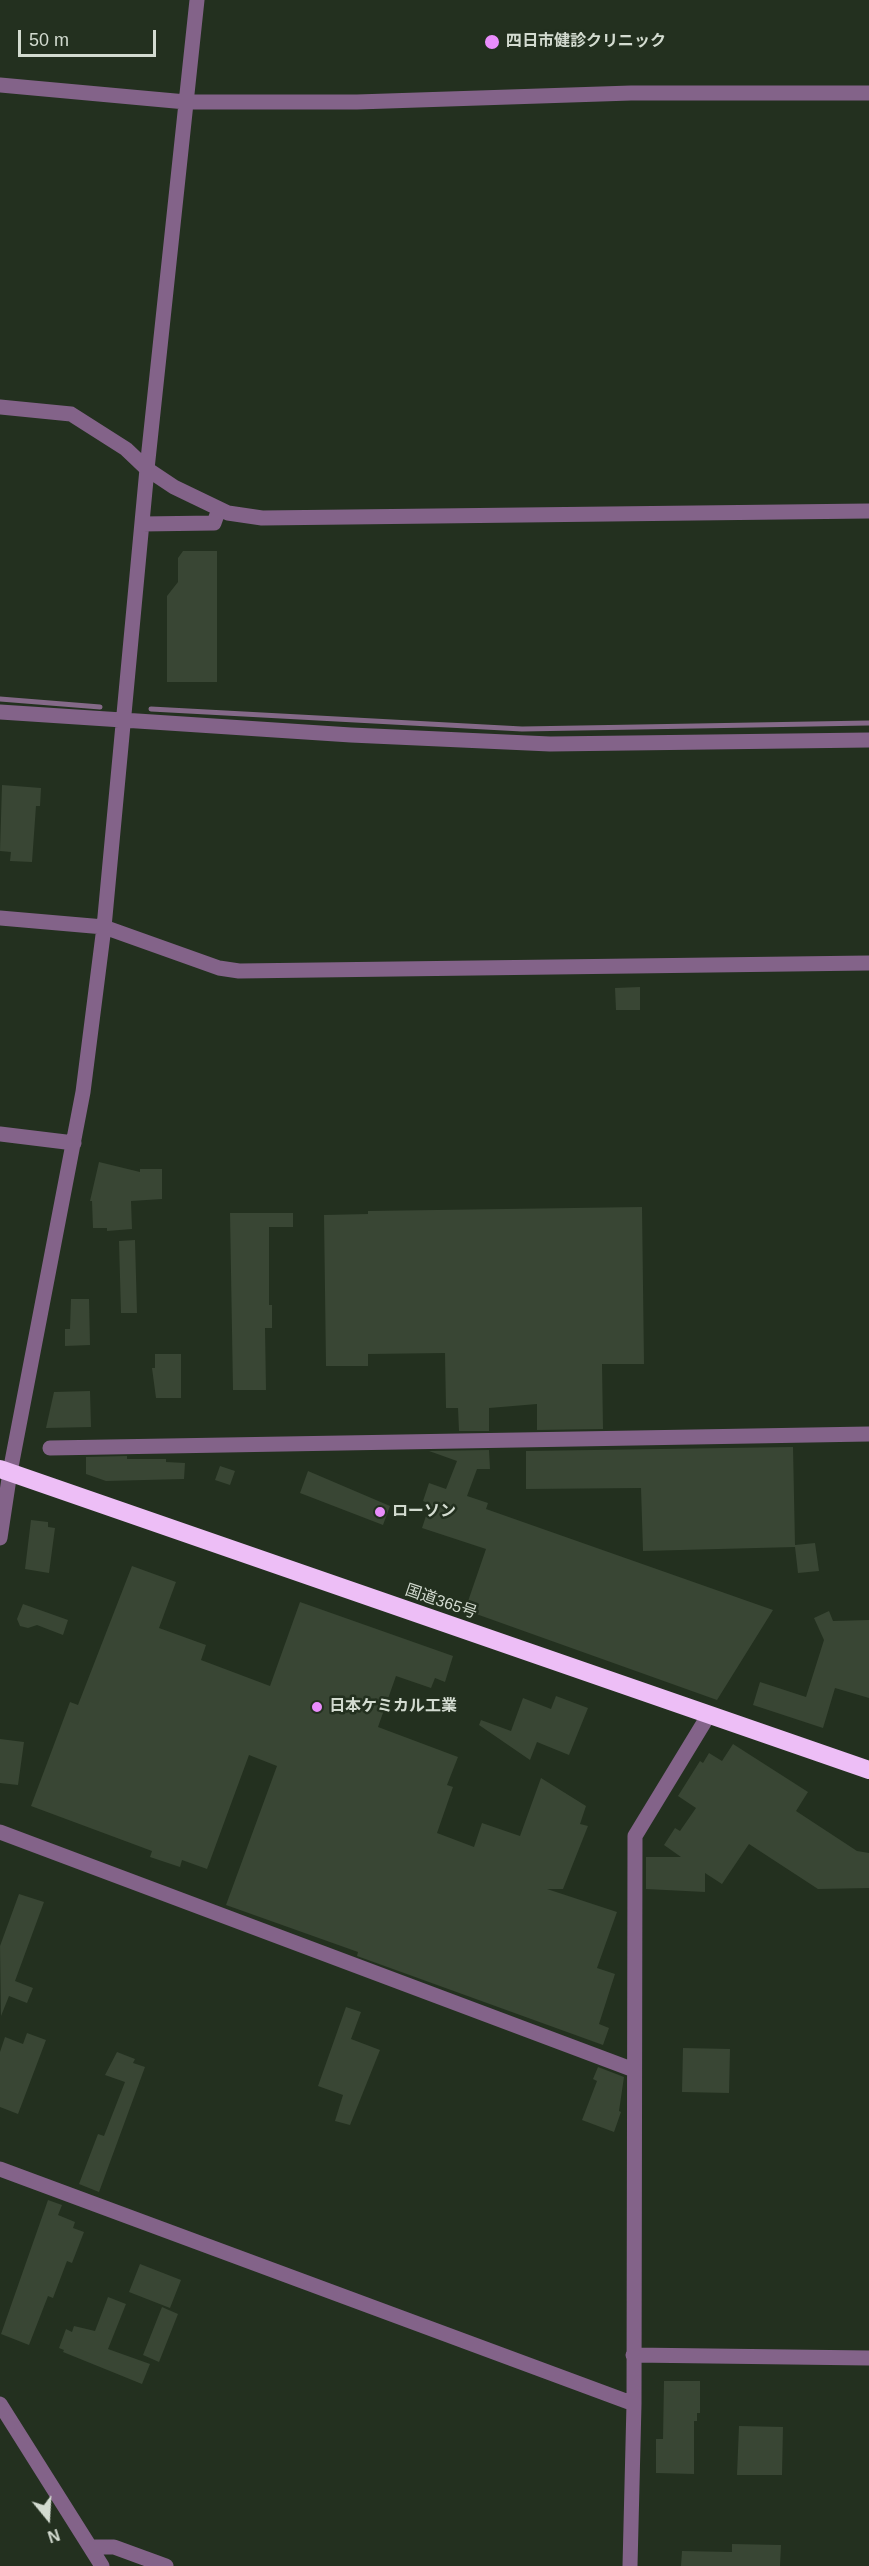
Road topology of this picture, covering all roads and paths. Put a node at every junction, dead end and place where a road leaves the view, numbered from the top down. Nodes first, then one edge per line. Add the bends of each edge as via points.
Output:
1 (197, 0) edge
2 (0, 85) edge
3 (869, 93) edge
4 (186, 102) junction
5 (0, 407) edge
6 (147, 469) junction
7 (219, 508) junction
8 (869, 511) edge
9 (142, 524) junction
10 (0, 712) edge
11 (124, 720) junction
12 (869, 740) edge
13 (0, 918) edge
14 (104, 927) junction
15 (869, 963) edge
16 (0, 1134) edge
17 (74, 1143) junction
18 (869, 1434) edge
19 (50, 1448) dead end
20 (5, 1471) edge
21 (0, 1538) edge
22 (708, 1716) junction
23 (869, 1770) edge
24 (0, 1832) edge
25 (634, 2070) junction
26 (0, 2169) edge
27 (633, 2355) junction
28 (869, 2358) edge
29 (0, 2404) edge
30 (634, 2404) junction
31 (90, 2547) junction
32 (102, 2566) edge
33 (166, 2566) edge
34 (630, 2566) edge

1 - 4 street
2 - 4 street
3 - 4 street via 631,93 357,102
4 - 6 street
5 - 6 street via 71,414 126,448
6 - 7 street
6 - 9 street
7 - 8 street via 262,518
7 - 9 street via 214,524
9 - 11 street
10 - 11 street
11 - 12 street via 550,744
11 - 14 street
13 - 14 street
14 - 15 street via 219,968 239,971
14 - 17 street
16 - 17 street
17 - 20 street
18 - 19 street
20 - 21 street
20 - 22 highway, 国道365号
22 - 23 highway, 国道365号
22 - 25 street via 635,1836
24 - 25 street
25 - 27 street
26 - 30 street
27 - 28 street
27 - 30 street
29 - 31 street
30 - 34 street
31 - 32 street
31 - 33 street via 114,2547

